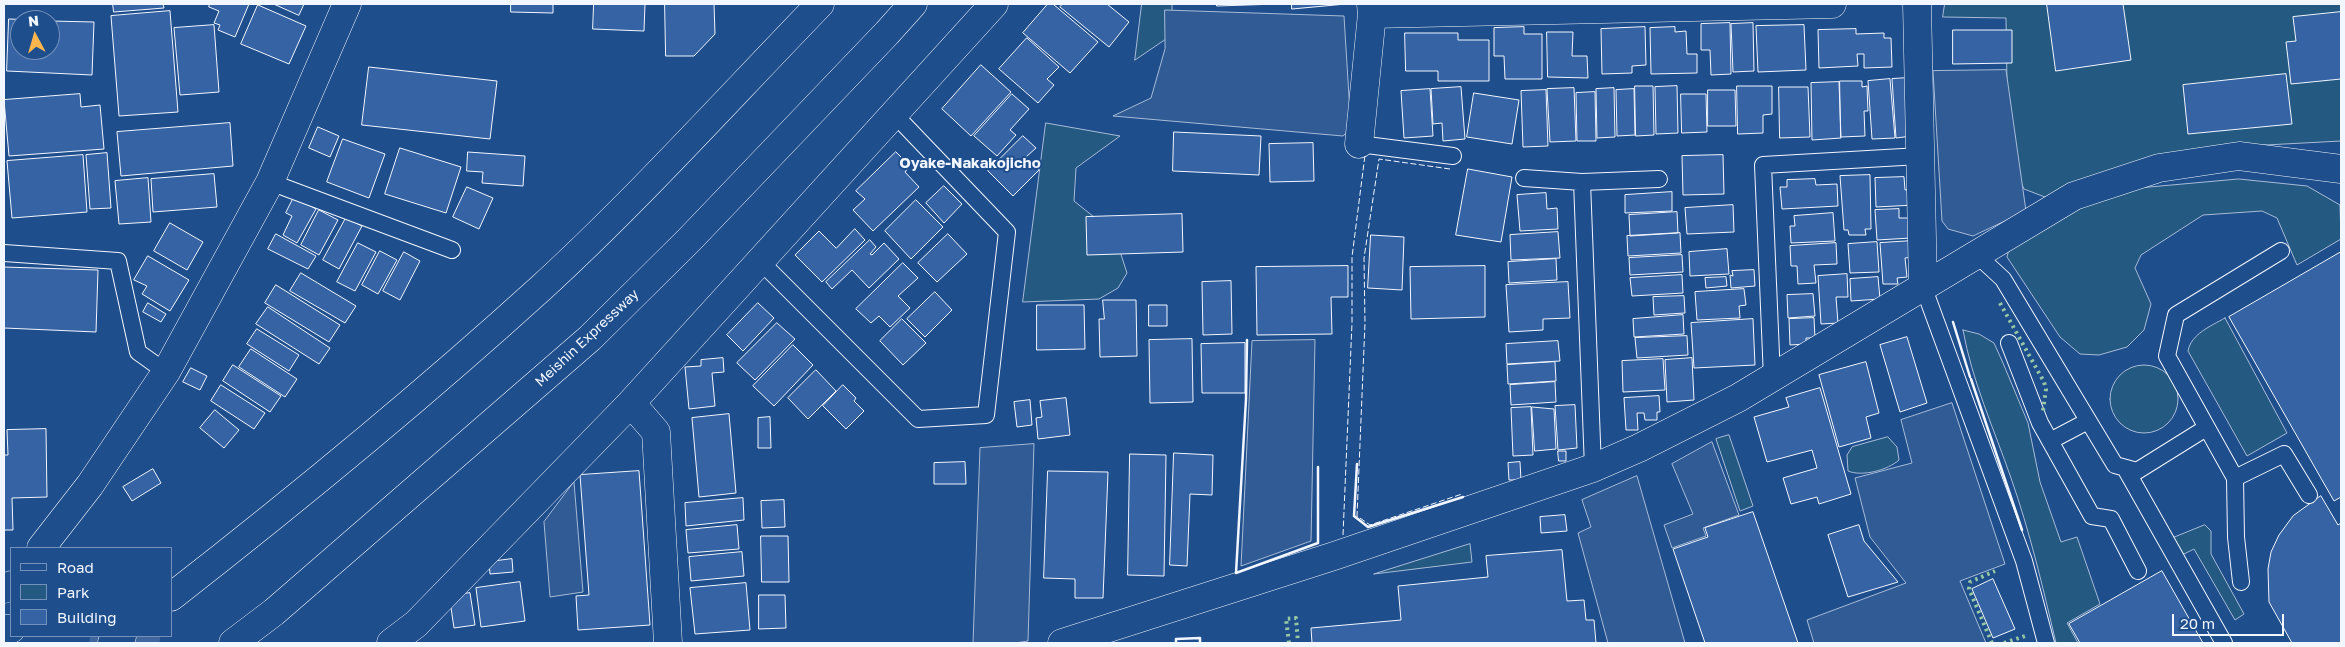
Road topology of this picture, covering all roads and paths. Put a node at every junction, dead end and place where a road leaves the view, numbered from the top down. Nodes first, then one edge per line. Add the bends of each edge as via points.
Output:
1 (347, 4) edge
2 (820, 4) edge
3 (913, 4) edge
4 (994, 4) edge
5 (1832, 4) edge
6 (1917, 4) edge
7 (1372, 9) edge
8 (895, 115) junction
9 (1359, 144) joint
10 (1452, 156) dead end
11 (1920, 156) junction
12 (2341, 169) edge
13 (1524, 178) dead end
14 (1659, 179) dead end
15 (270, 182) junction
16 (1582, 182) junction
17 (452, 250) dead end
18 (2281, 251) dead end
19 (4, 253) edge
20 (1976, 254) junction
21 (760, 261) junction
22 (1923, 286) junction
23 (2010, 343) dead end
24 (166, 372) junction
25 (1772, 378) junction
26 (631, 403) junction
27 (2088, 421) junction
28 (2206, 428) junction
29 (2050, 442) junction
30 (1593, 468) junction
31 (2125, 468) junction
32 (2235, 478) junction
33 (2309, 495) dead end
34 (41, 547) edge
35 (2138, 571) dead end
36 (2241, 582) dead end
37 (172, 596) edge
38 (233, 643) edge
39 (391, 643) edge
40 (668, 643) edge
41 (1062, 643) edge
42 (2046, 643) edge
43 (2224, 643) edge

1 - 15 main road
2 - 37 main road via 640,192 542,287 303,495
3 - 38 main road, Meishin Expressway via 689,240 590,338 274,612
4 - 8 main road
5 - 7 main road
6 - 11 main road
7 - 9 main road
8 - 21 main road
8 - 21 lane via 1007,232 986,415 918,419
9 - 10 lane
11 - 22 main road
11 - 25 lane via 1763,165
12 - 20 main road via 2239,156 2159,168 2074,196
13 - 16 lane
14 - 16 lane
15 - 17 lane
15 - 24 main road
16 - 30 lane
18 - 28 lane via 2176,315 2168,356
19 - 24 lane via 118,261 138,352
20 - 22 main road
20 - 27 lane via 2003,279
21 - 26 main road
22 - 25 main road
22 - 42 lane via 2024,561
23 - 29 lane
24 - 34 main road via 90,485
25 - 30 main road via 1682,427
26 - 39 main road via 416,624
26 - 40 main road via 656,432
27 - 29 lane
27 - 31 lane via 2115,465
28 - 31 lane via 2138,471
28 - 32 lane
29 - 35 lane via 2092,516 2111,519
30 - 41 main road via 1334,556
31 - 43 lane
32 - 33 lane via 2284,454
32 - 36 lane

